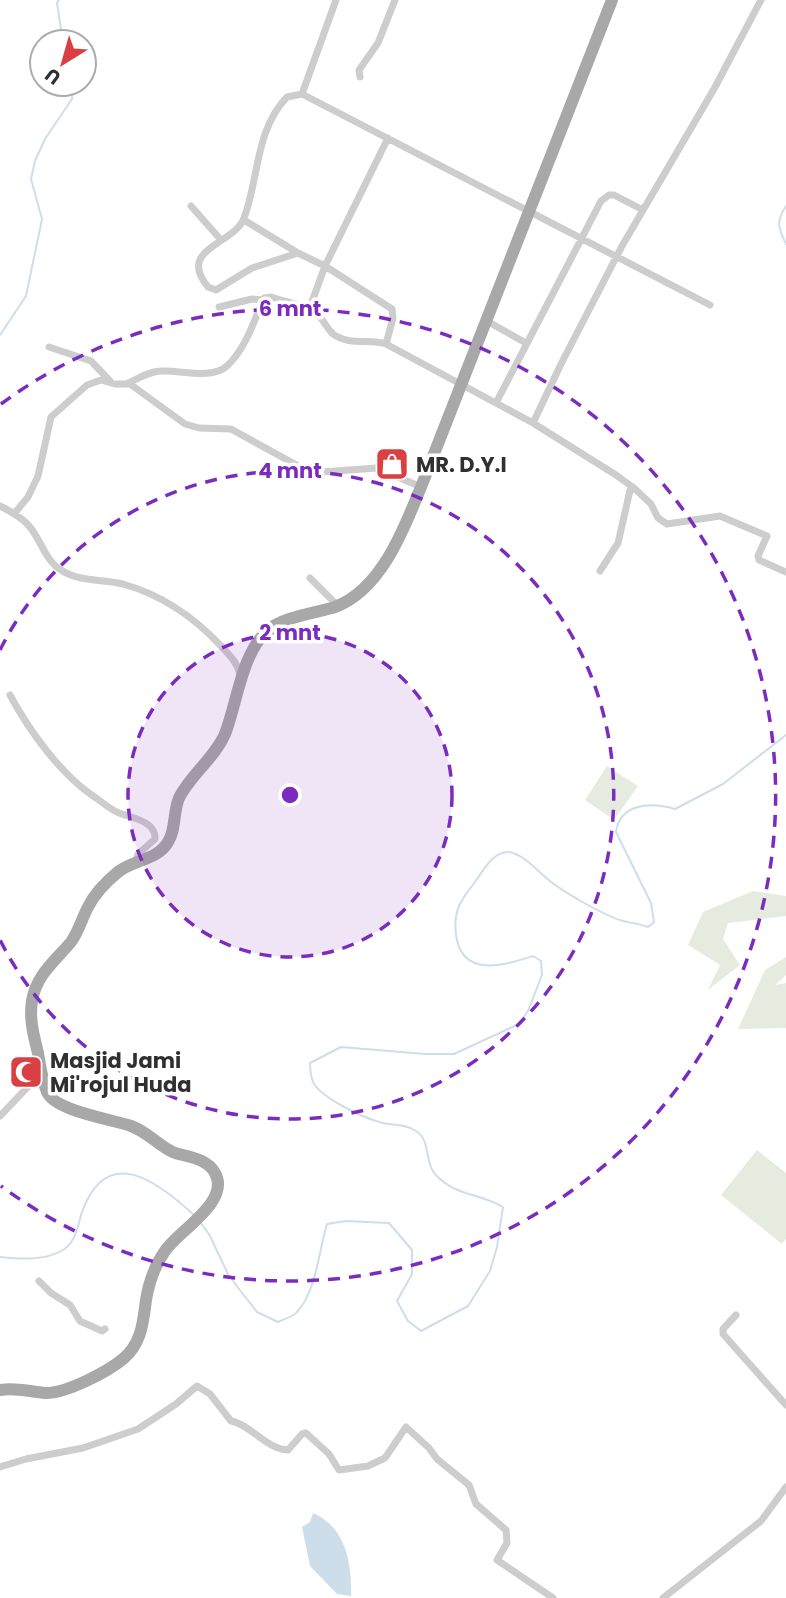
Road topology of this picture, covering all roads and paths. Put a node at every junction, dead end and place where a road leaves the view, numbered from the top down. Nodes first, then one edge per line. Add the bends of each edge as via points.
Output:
1 (325, 0) edge
2 (395, 0) edge
3 (612, 0) edge
4 (761, 0) edge
5 (335, 2) edge
6 (360, 77) dead end
7 (302, 94) junction
8 (388, 138) junction
9 (191, 206) dead end
10 (643, 210) junction
11 (528, 211) junction
12 (244, 220) junction
13 (583, 239) junction
14 (222, 240) junction
15 (298, 253) junction
16 (618, 256) junction
17 (326, 266) junction
18 (264, 300) junction
19 (710, 305) dead end
20 (219, 307) dead end
21 (309, 310) junction
22 (485, 320) junction
23 (526, 343) junction
24 (386, 344) junction
25 (49, 347) dead end
26 (113, 384) junction
27 (125, 384) junction
28 (461, 385) junction
29 (495, 402) junction
30 (533, 423) junction
31 (631, 486) junction
32 (421, 487) junction
33 (0, 506) edge
34 (14, 514) junction
35 (600, 571) dead end
36 (786, 572) edge
37 (310, 578) dead end
38 (338, 606) junction
39 (241, 685) junction
40 (10, 695) dead end
41 (136, 861) junction
42 (42, 1072) junction
43 (0, 1116) edge
44 (39, 1281) dead end
45 (736, 1315) dead end
46 (105, 1329) dead end
47 (0, 1390) edge
48 (786, 1405) edge
49 (0, 1467) edge
50 (786, 1487) edge
51 (553, 1598) edge
52 (663, 1598) edge

1 - 5 street
2 - 6 street via 377,43 359,70
3 - 11 main road
4 - 10 street
5 - 7 street
7 - 8 street
7 - 12 street via 287,97 273,118 260,150
8 - 11 street
8 - 17 street
9 - 14 street
10 - 13 street via 609,195 601,201
10 - 16 street
11 - 13 street
11 - 22 main road
12 - 14 street
12 - 15 street
13 - 16 street
13 - 23 street
14 - 15 street via 200,260 204,281 213,289 252,268
15 - 17 street
16 - 19 street
16 - 30 street
17 - 21 street
17 - 24 street via 392,309
18 - 20 street
18 - 21 street via 271,297
18 - 27 street via 248,337 221,370 160,371
21 - 24 street via 339,338
22 - 23 street
22 - 28 main road
23 - 29 street
24 - 28 street
25 - 26 street via 91,361
26 - 27 street
26 - 34 street via 93,382 51,417 38,476
27 - 32 street via 185,424 231,429 302,468 321,472 377,468
28 - 29 street
28 - 32 main road
29 - 30 street
30 - 31 street
31 - 35 street via 618,543
31 - 36 street via 667,524 720,516 767,536 759,560
32 - 38 main road via 408,520 374,578
33 - 34 street
34 - 39 street via 30,527 60,570 126,585 183,611 238,666
37 - 38 street
38 - 39 main road via 267,630 253,649
39 - 41 main road via 218,747 179,799 167,845 156,855
40 - 41 street via 44,746 91,795 117,813 150,826 155,839
41 - 42 main road via 105,883 71,942 35,989 33,1030
42 - 43 street
42 - 47 main road via 47,1093 60,1104 132,1126 168,1150 211,1167 218,1183 208,1209 181,1232 156,1265 139,1339 124,1359 54,1392
44 - 46 street via 70,1305 80,1321
45 - 48 street via 723,1334
49 - 51 street via 83,1448 134,1430 197,1386 210,1394 231,1421 266,1443 287,1451 306,1433 339,1470 385,1458 406,1427 469,1485 476,1504 506,1530 508,1543 497,1558 499,1562
50 - 52 street via 761,1521

